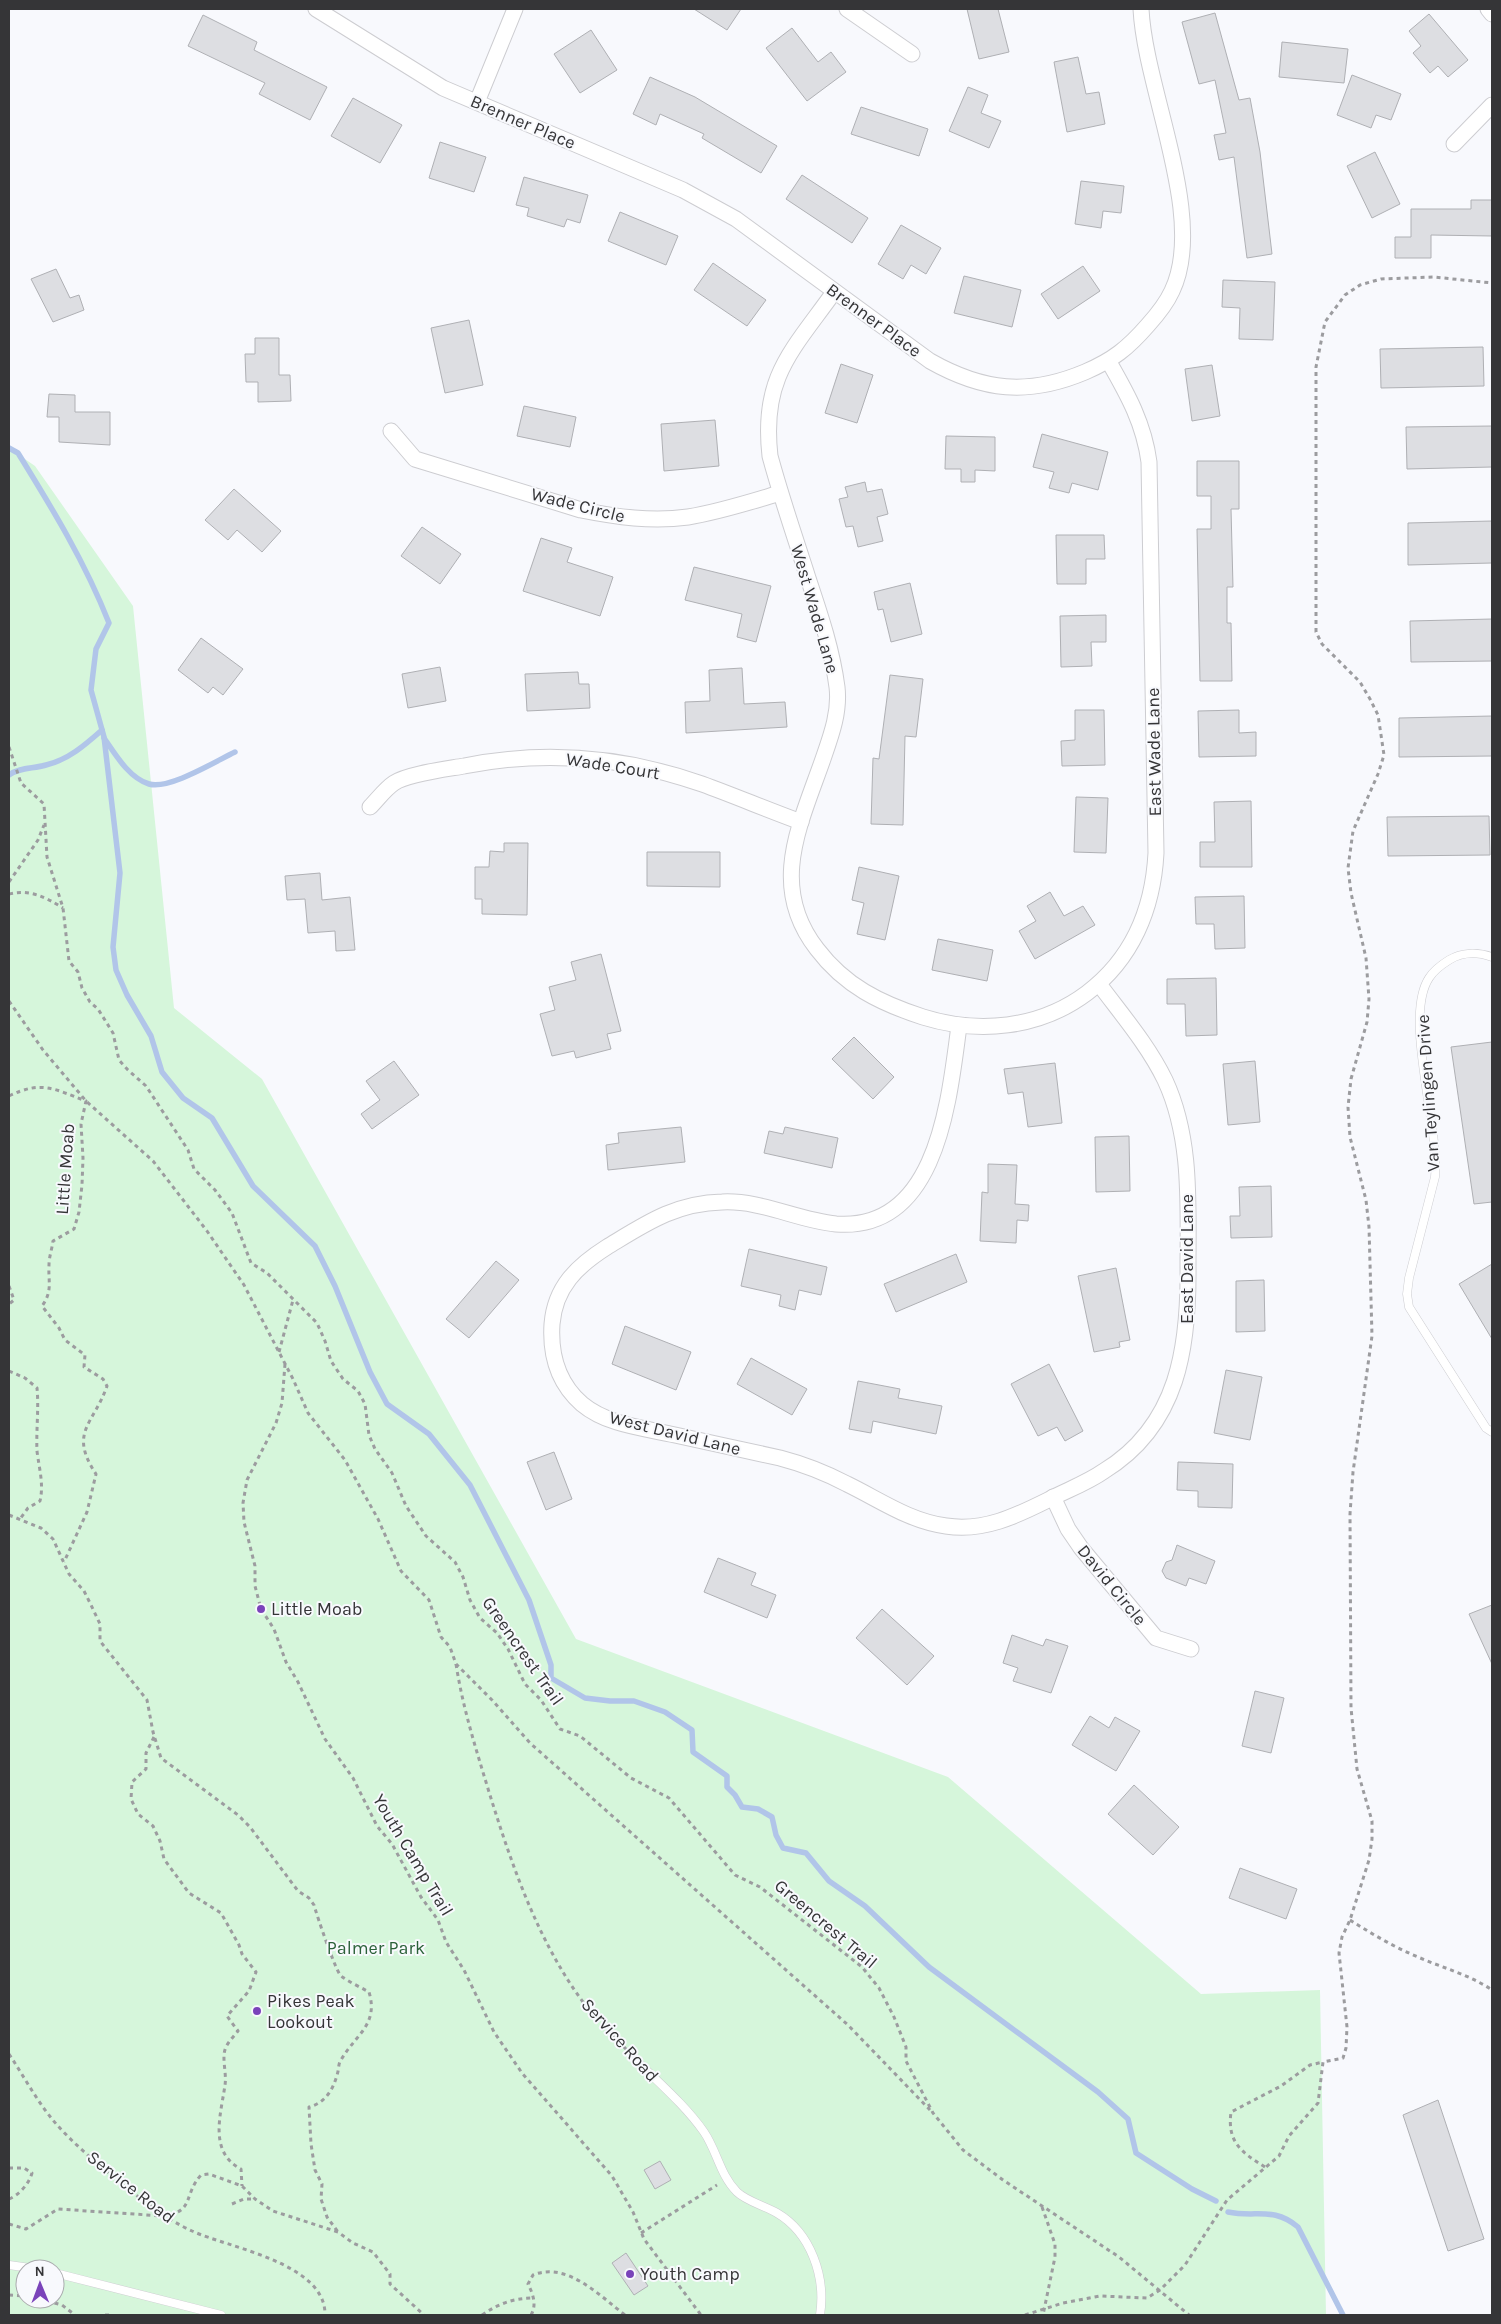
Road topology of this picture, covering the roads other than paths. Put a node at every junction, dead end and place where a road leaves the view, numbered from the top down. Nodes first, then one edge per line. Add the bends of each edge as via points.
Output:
1 (316, 9) edge
2 (515, 9) edge
3 (847, 9) edge
4 (1140, 9) edge
5 (1488, 9) edge
6 (1492, 14) edge
7 (912, 54) dead end
8 (476, 102) junction
9 (1492, 105) edge
10 (1454, 144) dead end
11 (834, 292) junction
12 (1108, 362) junction
13 (391, 431) dead end
14 (780, 493) junction
15 (370, 807) dead end
16 (801, 822) junction
17 (1492, 957) edge
18 (1099, 984) junction
19 (959, 1026) junction
20 (1492, 1432) edge
21 (1053, 1497) junction
22 (1191, 1649) dead end
23 (636, 2060) road end
24 (65, 2276) edge
25 (221, 2315) edge
26 (820, 2315) edge

1 - 8 street, Brenner Place via 443,88
2 - 8 street
3 - 7 street
4 - 12 street, Brenner Place via 1148,60 1179,192 1182,246 1172,291 1159,312 1130,345
5 - 6 street
8 - 11 street, Brenner Place via 709,203 736,218
9 - 10 street
11 - 12 street, Brenner Place via 930,361 969,381 1014,388 1036,387 1064,381
11 - 14 street, West Wade Lane via 781,368 774,386 767,433
12 - 18 street, East Wade Lane via 1134,407 1149,462 1156,853 1151,895 1138,932 1117,965
13 - 14 street, Wade Circle via 415,459 607,515 660,519 687,517
14 - 16 street, West Wade Lane via 825,629 837,690 831,738
15 - 16 street, Wade Court via 395,782 416,776 504,759 585,758 640,767 701,783
16 - 19 street, West Wade Lane via 794,847 790,884 799,920 809,939 827,962 872,998
17 - 20 lane, Van Teylingen Drive via 1481,953 1451,959 1428,979 1423,993 1424,1074 1437,1162 1407,1294 1409,1307 1486,1428
18 - 19 street, East Wade Lane via 1076,1001 1028,1021 980,1027
18 - 21 street, East David Lane via 1152,1058 1174,1102 1188,1180 1187,1331 1174,1383 1161,1411 1140,1442 1103,1472
19 - 21 street, West David Lane via 951,1086 938,1133 925,1172 906,1201 874,1219 855,1224 833,1224 739,1202 701,1204 657,1216 588,1259 562,1287 554,1306 552,1324 554,1361 571,1393 586,1408 604,1417 786,1460 844,1482 913,1518 932,1524 952,1527 997,1522
21 - 22 street, David Circle via 1081,1548 1156,1638
23 - 26 lane, Service Road via 704,2133 737,2192 779,2214 805,2240 818,2270
24 - 25 lane

